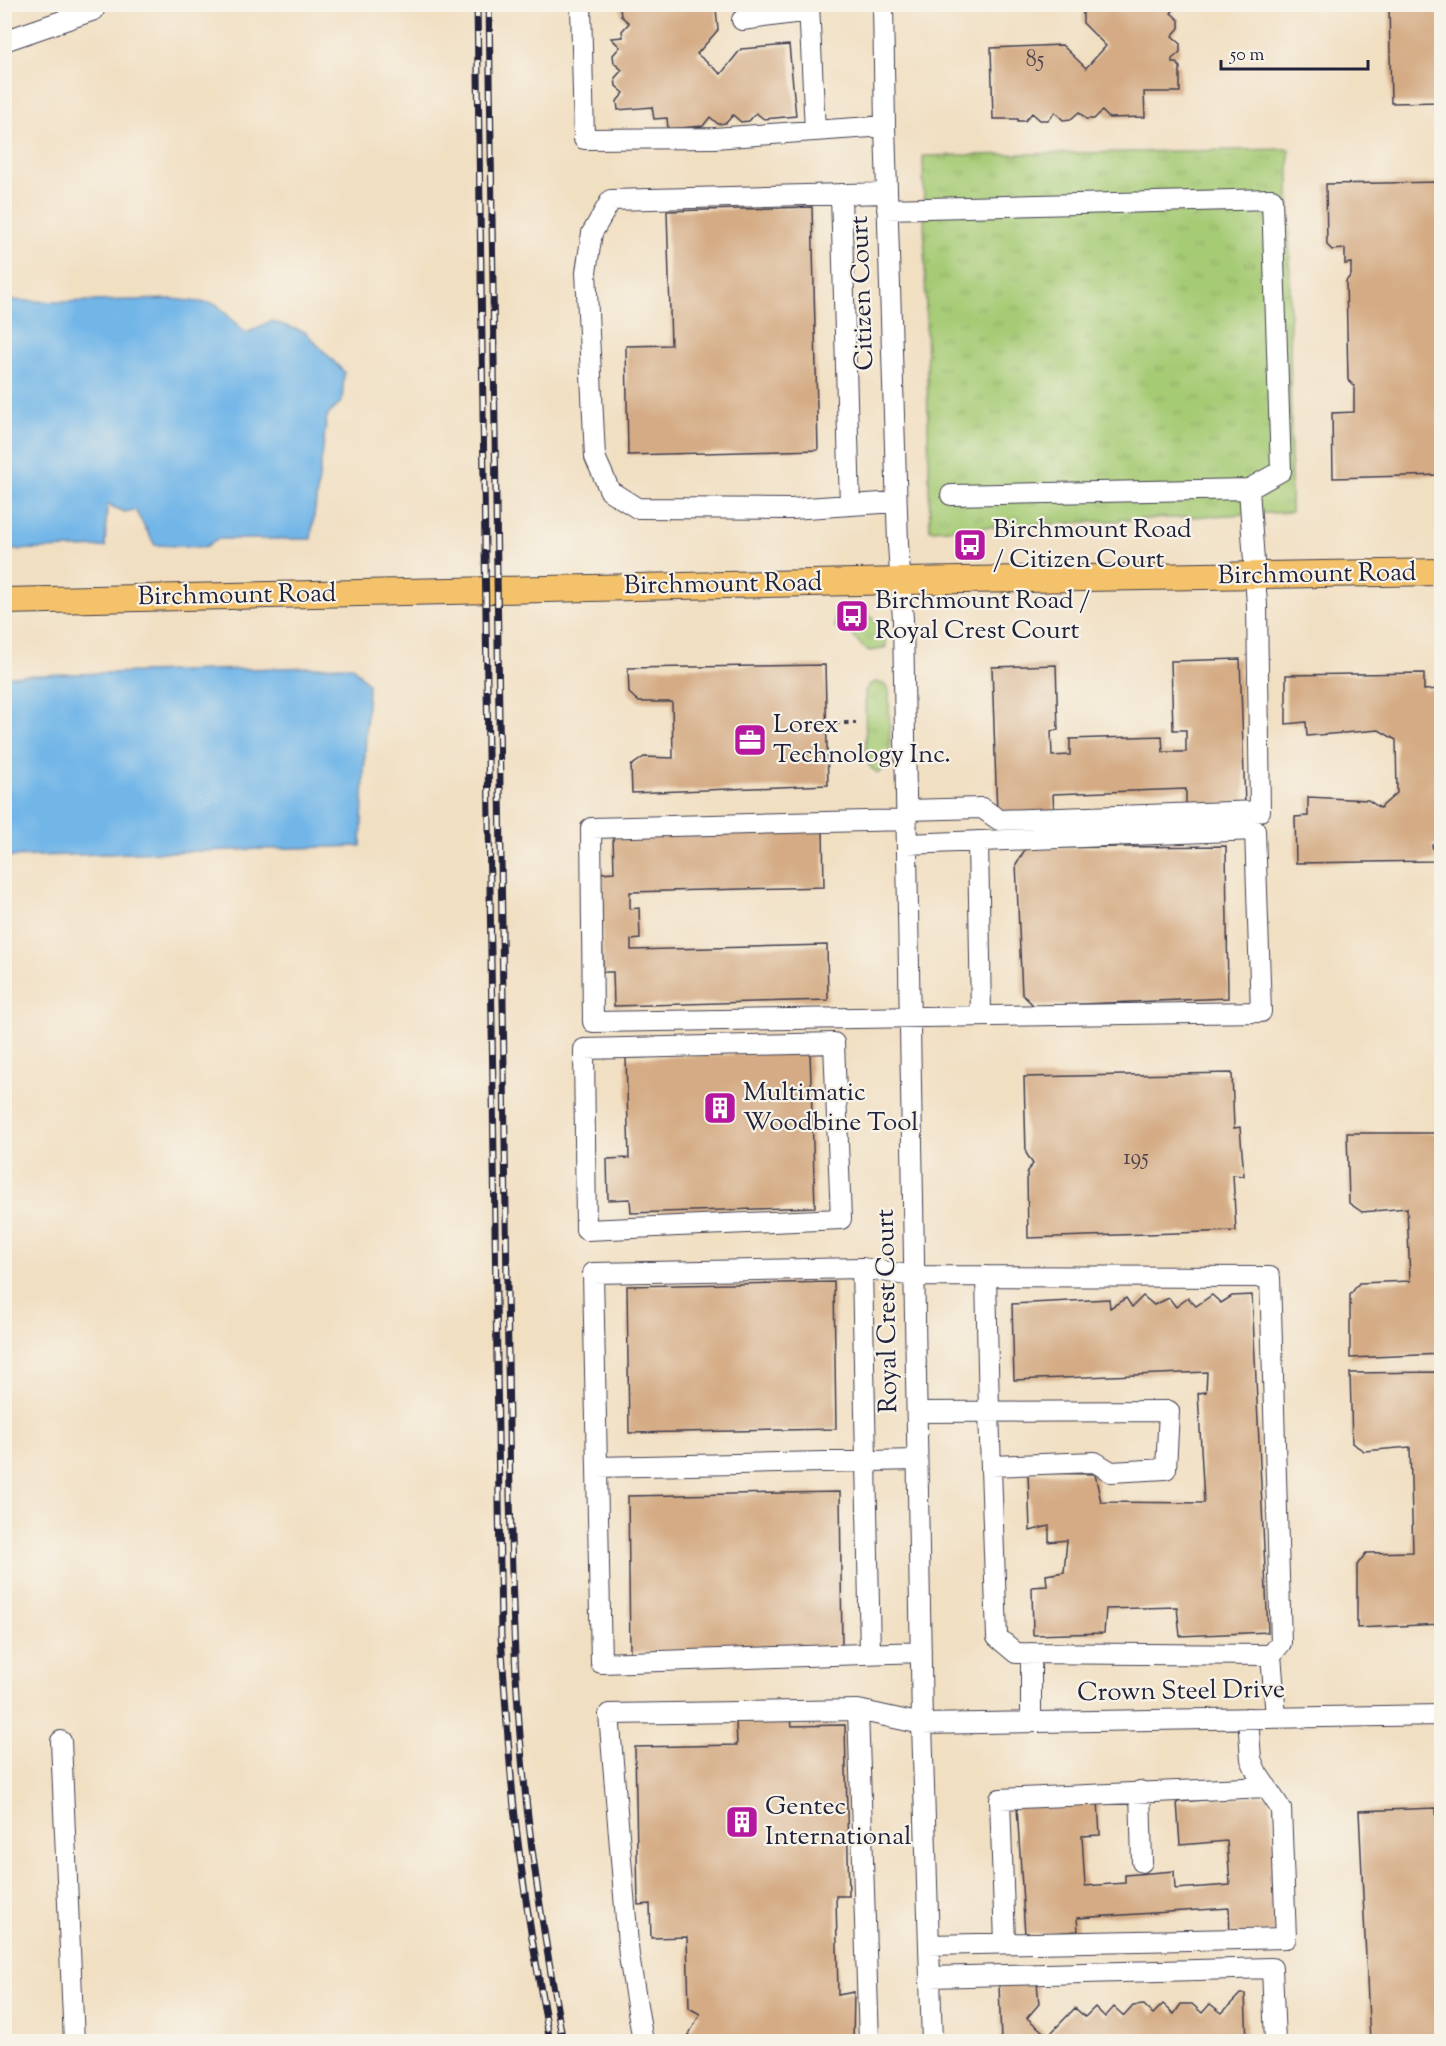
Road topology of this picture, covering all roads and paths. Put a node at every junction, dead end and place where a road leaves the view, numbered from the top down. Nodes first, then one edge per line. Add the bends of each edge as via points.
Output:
1 (581, 4) edge
2 (883, 4) edge
3 (809, 8) edge
4 (94, 10) dead end
5 (742, 20) dead end
6 (4, 41) edge
7 (885, 126) junction
8 (815, 131) junction
9 (841, 194) junction
10 (887, 201) junction
11 (1249, 489) junction
12 (951, 495) dead end
13 (897, 502) junction
14 (850, 505) junction
15 (1442, 572) edge
16 (1254, 575) junction
17 (900, 580) junction
18 (4, 601) edge
19 (826, 723) dead end
20 (856, 723) dead end
21 (907, 815) junction
22 (978, 841) junction
23 (907, 844) junction
24 (981, 1015) junction
25 (910, 1016) junction
26 (679, 1020) junction
27 (680, 1047) junction
28 (861, 1268) junction
29 (914, 1276) junction
30 (986, 1276) junction
31 (917, 1412) junction
32 (989, 1412) junction
33 (917, 1460) junction
34 (866, 1462) junction
35 (991, 1466) junction
36 (597, 1467) junction
37 (921, 1652) junction
38 (870, 1653) junction
39 (1031, 1653) junction
40 (1271, 1655) junction
41 (858, 1710) junction
42 (1442, 1715) edge
43 (1276, 1717) junction
44 (1248, 1718) junction
45 (1031, 1722) junction
46 (922, 1724) junction
47 (61, 1741) dead end
48 (1267, 1786) junction
49 (1140, 1791) junction
50 (1142, 1862) dead end
51 (1005, 1943) junction
52 (929, 1945) junction
53 (930, 1977) junction
54 (74, 2042) edge
55 (644, 2042) edge
56 (869, 2042) edge
57 (932, 2042) edge
58 (1275, 2042) edge

1 - 8 street via 584,140 714,138
2 - 7 street, Citizen Court
3 - 5 street
3 - 8 street
4 - 6 street
7 - 8 street
7 - 10 street, Citizen Court
9 - 10 street
9 - 14 street
9 - 14 street via 611,200 592,232 586,272 595,457 610,491 637,508 791,509
10 - 11 street via 1272,199 1281,471
10 - 13 street, Citizen Court
11 - 12 street
11 - 16 street
13 - 14 street
13 - 17 street, Citizen Court
15 - 16 main road, Birchmount Road
16 - 17 main road, Birchmount Road
16 - 21 street via 1260,811 999,820 982,808
17 - 18 main road, Birchmount Road
17 - 21 street, Royal Crest Court
19 - 20 path
21 - 23 street, Royal Crest Court
21 - 26 street via 591,828 593,1022
22 - 23 street
22 - 24 street
22 - 24 street via 1256,830 1261,1012
23 - 25 street, Royal Crest Court
24 - 25 street
25 - 26 street
25 - 29 street, Royal Crest Court
26 - 27 street
27 - 27 street via 834,1043 841,1219 586,1230 584,1049
28 - 29 street
28 - 34 street
28 - 36 street via 593,1273
29 - 30 street
29 - 31 street, Royal Crest Court
30 - 32 street
30 - 40 street via 1270,1277 1281,1643
31 - 32 street
31 - 33 street, Royal Crest Court
32 - 35 street
32 - 35 street via 1169,1411 1166,1469 1111,1472 1095,1462
33 - 34 street
33 - 37 street, Royal Crest Court
34 - 36 street
34 - 38 street
35 - 39 street via 998,1637 1016,1653
36 - 38 street via 601,1663
37 - 38 street
37 - 46 street, Royal Crest Court
39 - 40 street
39 - 45 street
40 - 43 street
41 - 46 street, Crown Steel Drive
41 - 55 street, Crown Steel Drive via 609,1714 629,1956
41 - 56 street
42 - 43 street, Crown Steel Drive
43 - 44 street, Crown Steel Drive
44 - 45 street, Crown Steel Drive
44 - 48 street via 1251,1759
45 - 46 street, Crown Steel Drive
46 - 52 street, Royal Crest Court
47 - 54 street
48 - 49 street
48 - 51 street via 1281,1809 1286,1938
49 - 50 street
49 - 51 street via 1000,1799
51 - 52 street
52 - 53 street, Royal Crest Court
53 - 57 street, Royal Crest Court
53 - 58 street via 1272,1968

